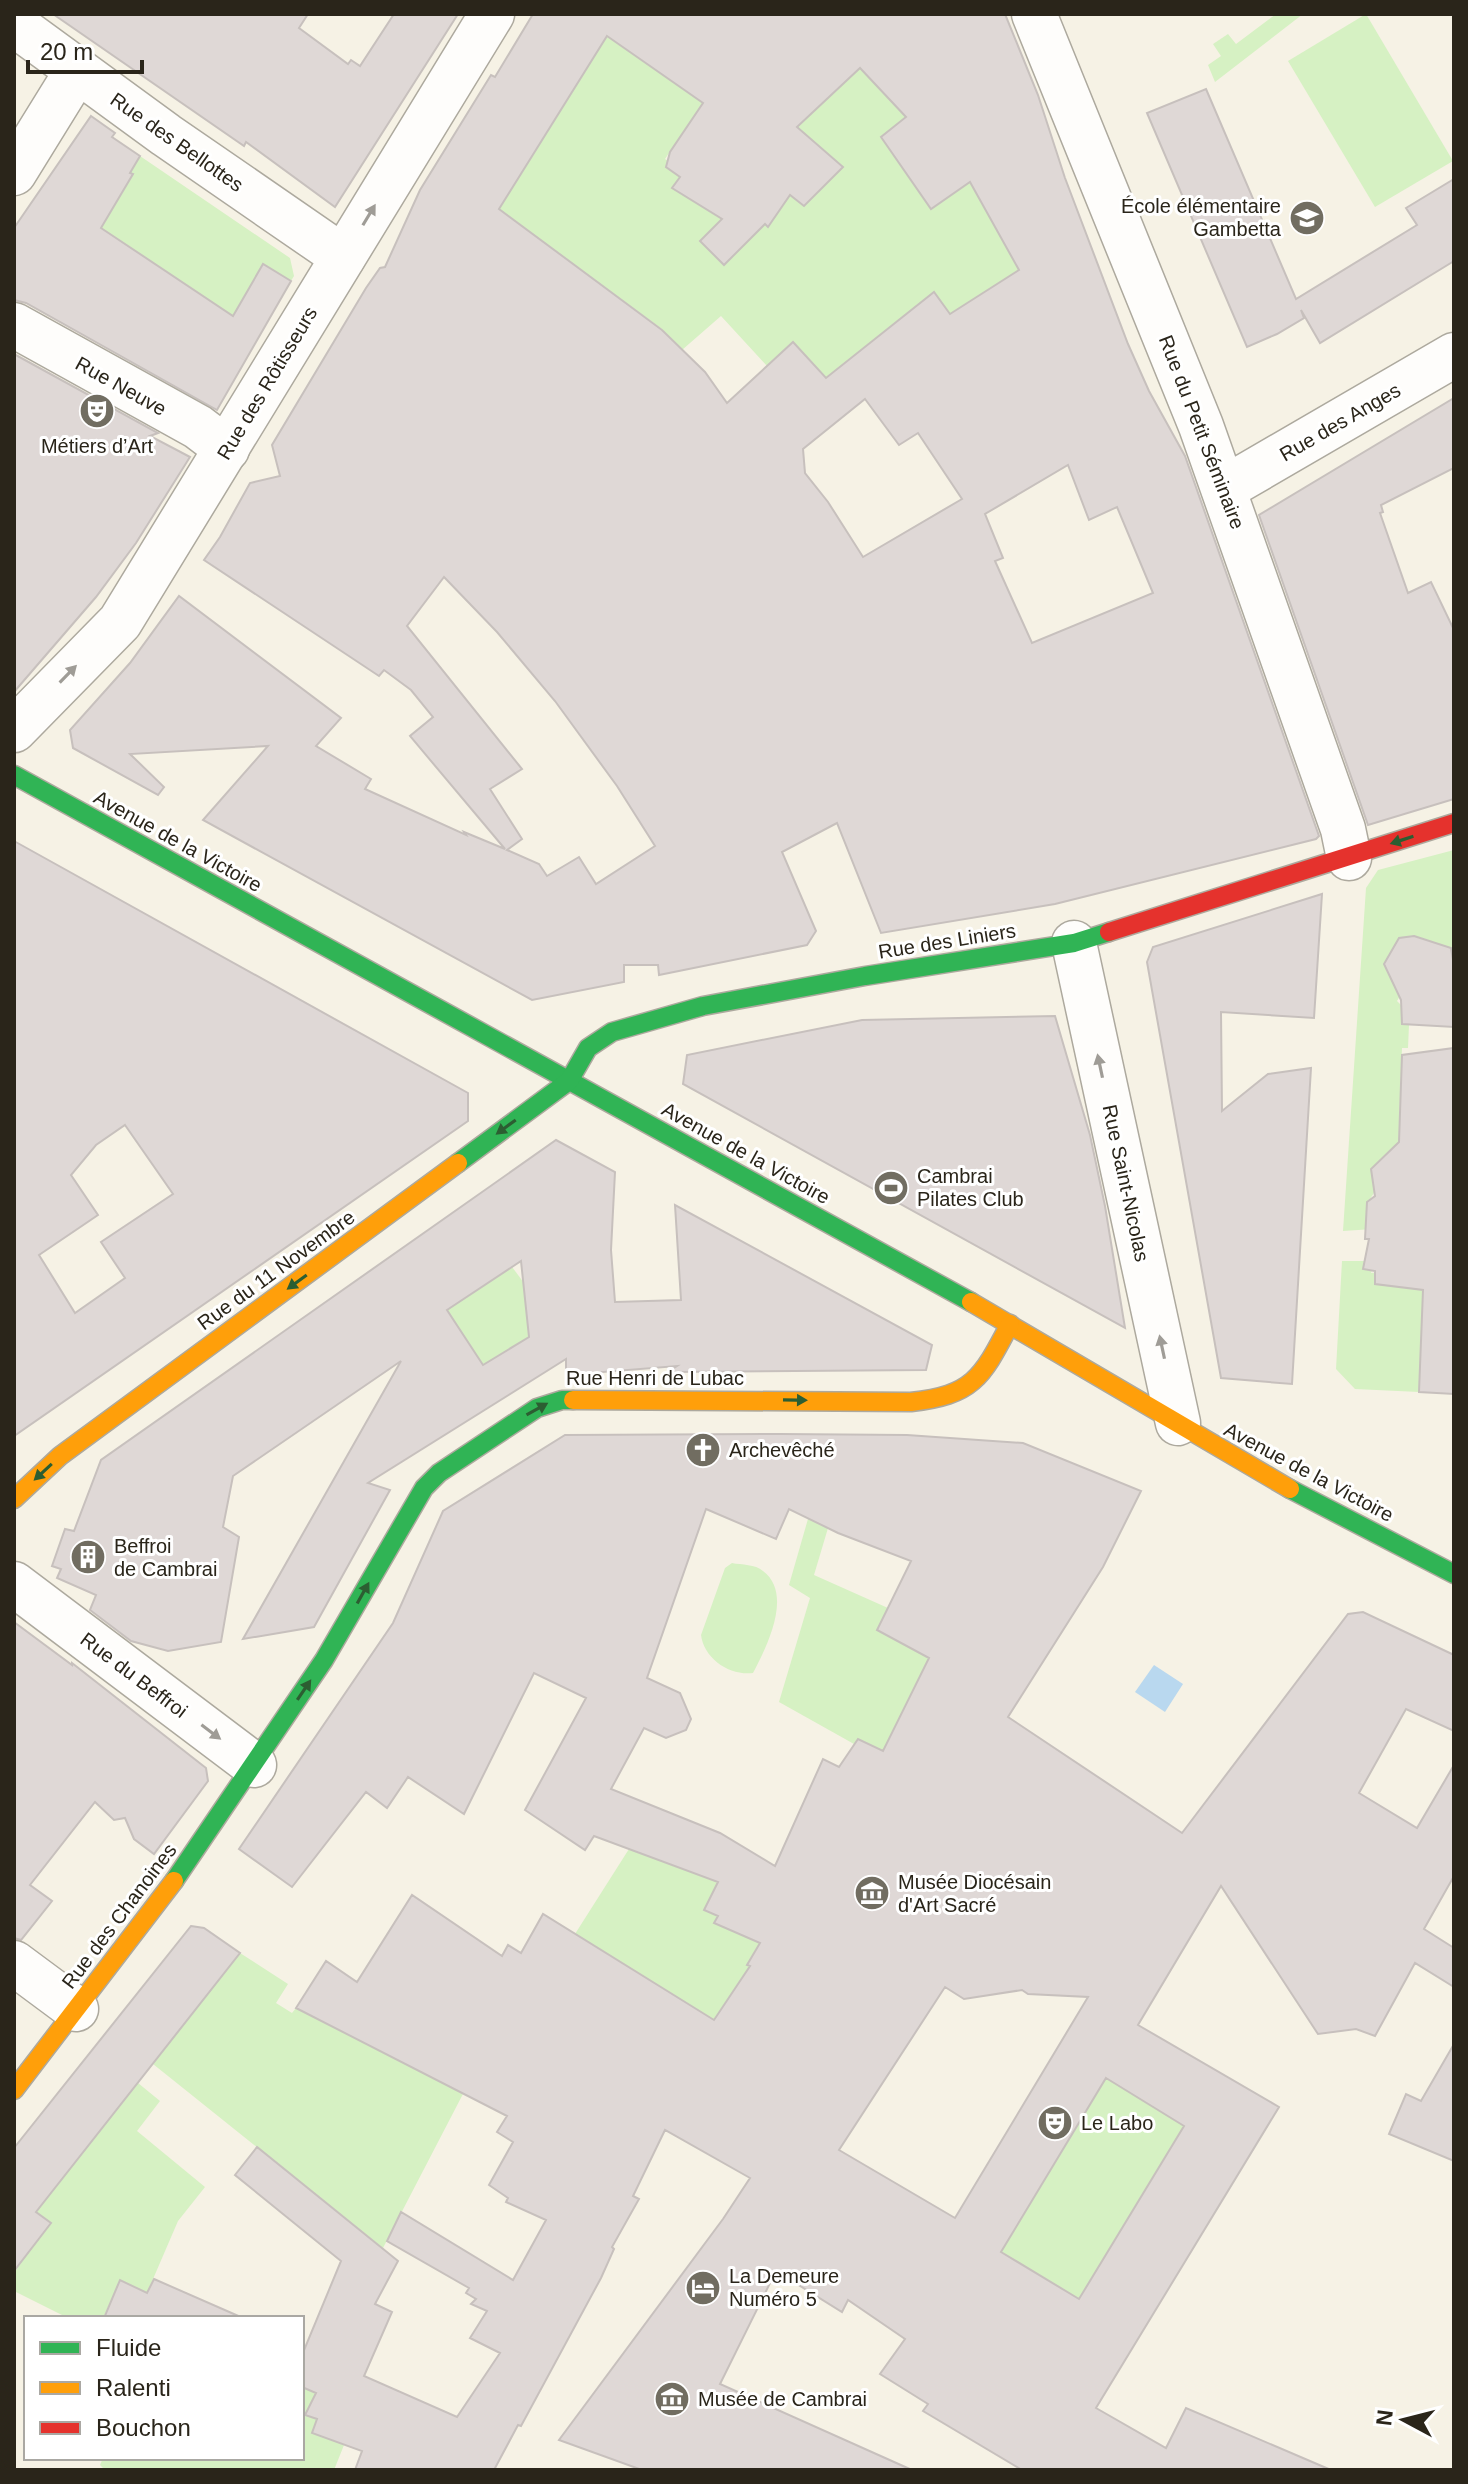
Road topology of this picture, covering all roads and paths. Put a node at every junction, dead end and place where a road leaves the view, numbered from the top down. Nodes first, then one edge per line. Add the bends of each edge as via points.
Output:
1 (492, 14) edge
2 (1034, 14) edge
3 (14, 24) edge
4 (77, 71) junction
5 (14, 173) edge
6 (343, 257) junction
7 (14, 325) edge
8 (1454, 355) edge
9 (227, 449) junction
10 (1225, 488) junction
11 (14, 730) edge
12 (14, 775) edge
13 (1454, 823) edge
14 (1349, 858) junction
15 (1074, 943) junction
16 (569, 1081) junction
17 (1010, 1324) junction
18 (1178, 1423) junction
19 (14, 1499) edge
20 (1454, 1574) edge
21 (14, 1584) edge
22 (254, 1765) junction
23 (14, 1963) edge
24 (76, 2009) junction
25 (14, 2090) edge

6 -> 1 street, Rue des Rôtisseurs
2 - 10 street, Rue du Petit Séminaire
3 - 4 street, Rue des Bellottes
4 - 5 street
4 - 6 street, Rue des Bellottes
6 - 9 street, Rue des Rôtisseurs
7 - 9 street, Rue Neuve via 198,427
8 - 10 street, Rue des Anges
11 -> 9 street, Rue des Rôtisseurs via 120,622
10 - 14 street, Rue du Petit Séminaire
12 - 16 street, Avenue de la Victoire
13 -> 14 street, Rue des Liniers
14 - 15 street, Rue des Liniers
15 - 16 street, Rue des Liniers via 703,1006 600,1038
18 -> 15 street, Rue Saint-Nicolas
16 - 17 street, Avenue de la Victoire
16 -> 19 street, Rue du 11 Novembre via 67,1451
17 - 18 street, Avenue de la Victoire
22 -> 17 street, Rue Henri de Lubac via 324,1660 424,1488 537,1408 577,1399 911,1402 949,1397 975,1382
18 - 20 street, Avenue de la Victoire via 1290,1489
21 -> 22 street, Rue du Beffroi
22 - 24 street, Rue des Chanoines
23 - 24 street
24 - 25 street, Rue des Chanoines

